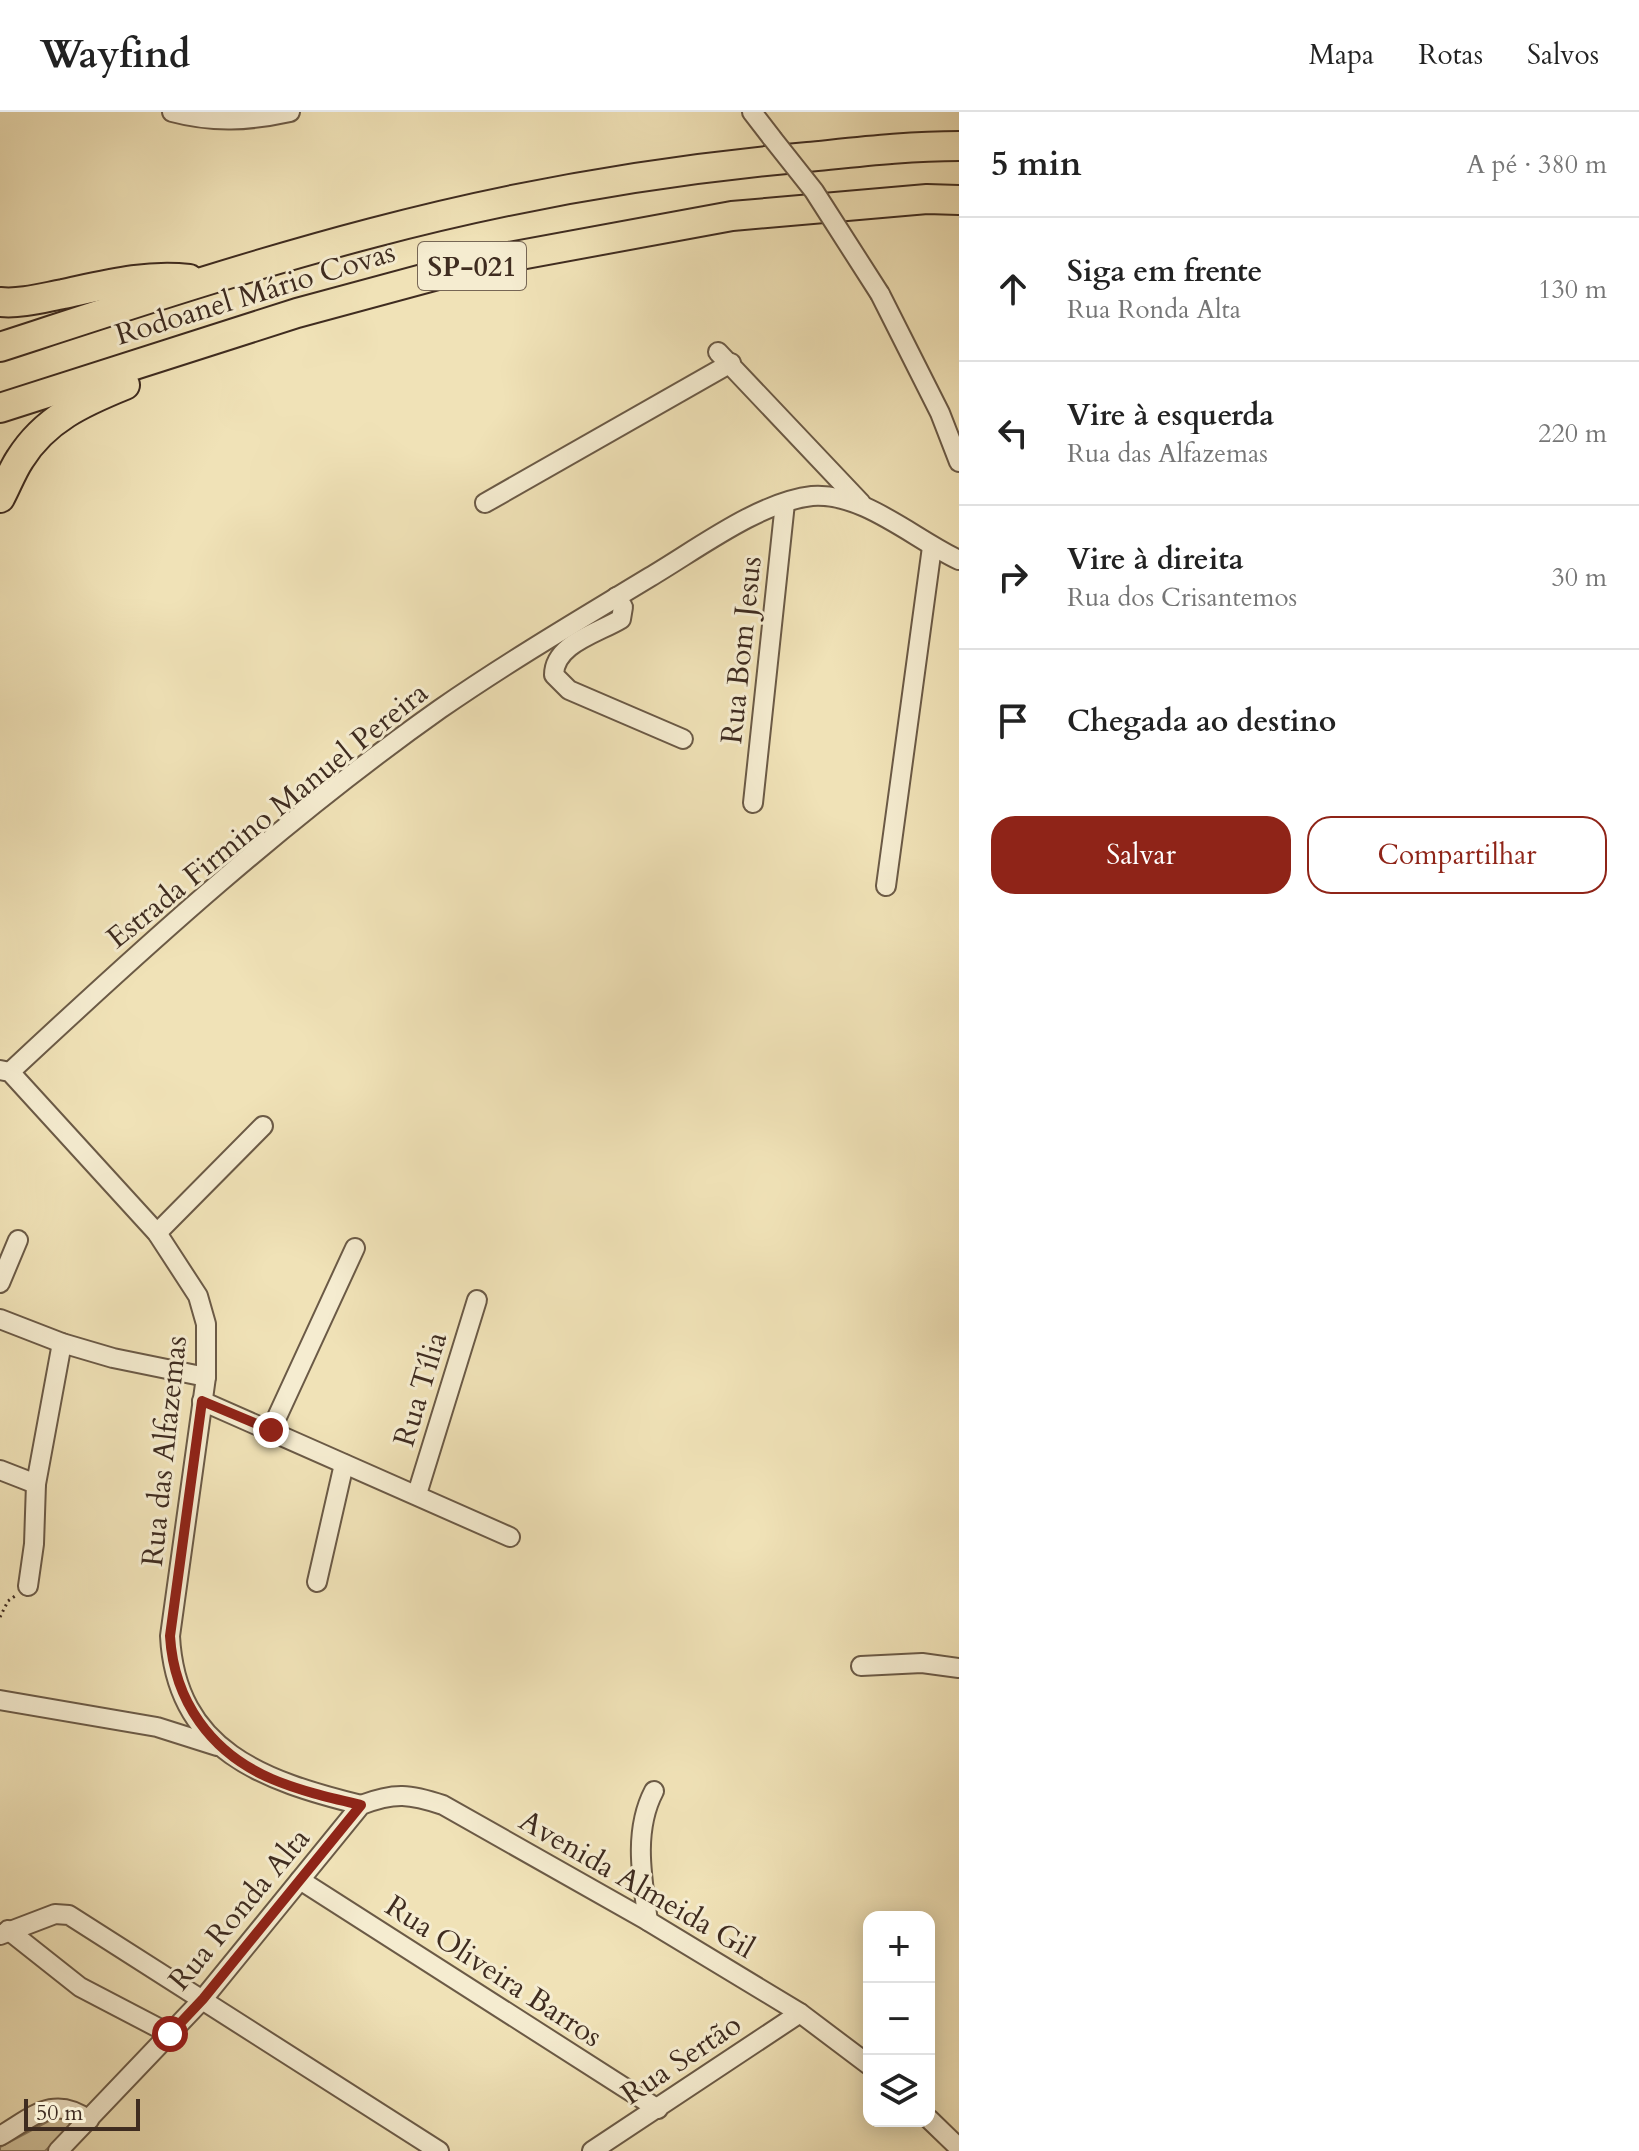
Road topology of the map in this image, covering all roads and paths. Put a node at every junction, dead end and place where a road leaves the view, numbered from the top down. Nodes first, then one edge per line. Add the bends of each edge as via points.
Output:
1 (172, 112) edge
2 (290, 112) edge
3 (752, 112) edge
4 (959, 146) edge
5 (959, 200) edge
6 (206, 281) junction
7 (0, 302) edge
8 (198, 344) junction
9 (0, 347) edge
10 (0, 408) edge
11 (959, 462) edge
12 (0, 498) edge
13 (485, 503) dead end
14 (785, 503) junction
15 (863, 505) junction
16 (932, 547) junction
17 (959, 560) edge
18 (616, 597) junction
19 (683, 739) dead end
20 (753, 803) dead end
21 (886, 886) dead end
22 (5, 1071) edge
23 (263, 1126) dead end
24 (157, 1233) junction
25 (18, 1240) dead end
26 (355, 1248) dead end
27 (0, 1283) edge
28 (477, 1300) dead end
29 (0, 1319) edge
30 (62, 1343) junction
31 (206, 1377) junction
32 (202, 1401) junction
33 (271, 1430) junction
34 (344, 1464) junction
35 (0, 1470) edge
36 (36, 1484) junction
37 (417, 1494) junction
38 (510, 1537) dead end
39 (317, 1582) dead end
40 (28, 1586) joint
41 (0, 1617) edge
42 (861, 1666) dead end
43 (959, 1668) edge
44 (0, 1700) edge
45 (220, 1747) junction
46 (654, 1791) dead end
47 (361, 1805) junction
48 (300, 1880) junction
49 (648, 1921) junction
50 (4, 1932) edge
51 (203, 1999) junction
52 (800, 2013) junction
53 (170, 2034) junction
54 (863, 2060) edge
55 (658, 2109) junction
56 (89, 2120) junction
57 (935, 2125) edge
58 (0, 2136) edge
59 (959, 2148) edge
60 (58, 2151) edge
61 (439, 2151) edge
62 (592, 2151) edge

1 - 2 street via 236,121
3 - 11 street, bridge via 814,191 880,294
4 - 6 highway, Rodoanel Mário Covas / SP-021 via 713,165 602,182 372,232
5 - 8 highway, Rodoanel Mário Covas / SP-021 via 732,216 613,237 493,260
6 - 7 highway via 152,278
6 - 9 highway, Rodoanel Mário Covas / SP-021
8 - 10 highway, Rodoanel Mário Covas / SP-021
8 - 12 highway via 170,366 55,419 33,440
13 - 15 street via 725,357
14 - 15 street, Estrada Firmino Manuel Pereira via 832,496
14 - 18 street, Estrada Firmino Manuel Pereira via 760,511
14 - 20 street, Rua Bom Jesus
15 - 16 street, Estrada Firmino Manuel Pereira
16 - 17 street, Estrada Firmino Manuel Pereira
16 - 21 street
18 - 19 street via 623,607 621,619 563,650 554,675 569,690
18 - 22 street, Estrada Firmino Manuel Pereira via 439,710 324,797
22 - 24 street, Rua das Alfazemas
23 - 24 street
24 - 31 street, Rua das Alfazemas via 198,1296 206,1324
25 - 27 street
26 - 33 street
28 - 37 street, Rua Tília
29 - 30 street
30 - 31 street
30 - 36 street
31 - 32 street, Rua das Alfazemas
32 - 33 street
32 - 45 street, Rua das Alfazemas via 170,1636 181,1692
33 - 34 street
34 - 37 street
34 - 39 street
35 - 36 street
36 - 40 street
37 - 38 street
40 - 41 path via 8,1601
42 - 43 street via 922,1663
44 - 45 street via 157,1727
45 - 47 street, Rua das Alfazemas via 270,1779
46 - 49 street via 642,1833
47 - 48 street, Rua Ronda Alta
47 - 49 street, Avenida Almeida Gil via 400,1795 443,1805
48 - 51 street, Rua Ronda Alta
48 - 55 street, Rua Oliveira Barros
49 - 52 street, Avenida Almeida Gil
50 - 51 street via 55,1914 69,1915
50 - 53 street via 80,1987
51 - 53 street, Rua Ronda Alta
51 - 61 street
52 - 54 street, Avenida Almeida Gil
52 - 55 street, Rua Sertão
53 - 56 street, Rua Ronda Alta
55 - 62 street, Rua Sertão
56 - 58 street via 75,2110 56,2108
56 - 60 street, Rua Ronda Alta
57 - 59 street

